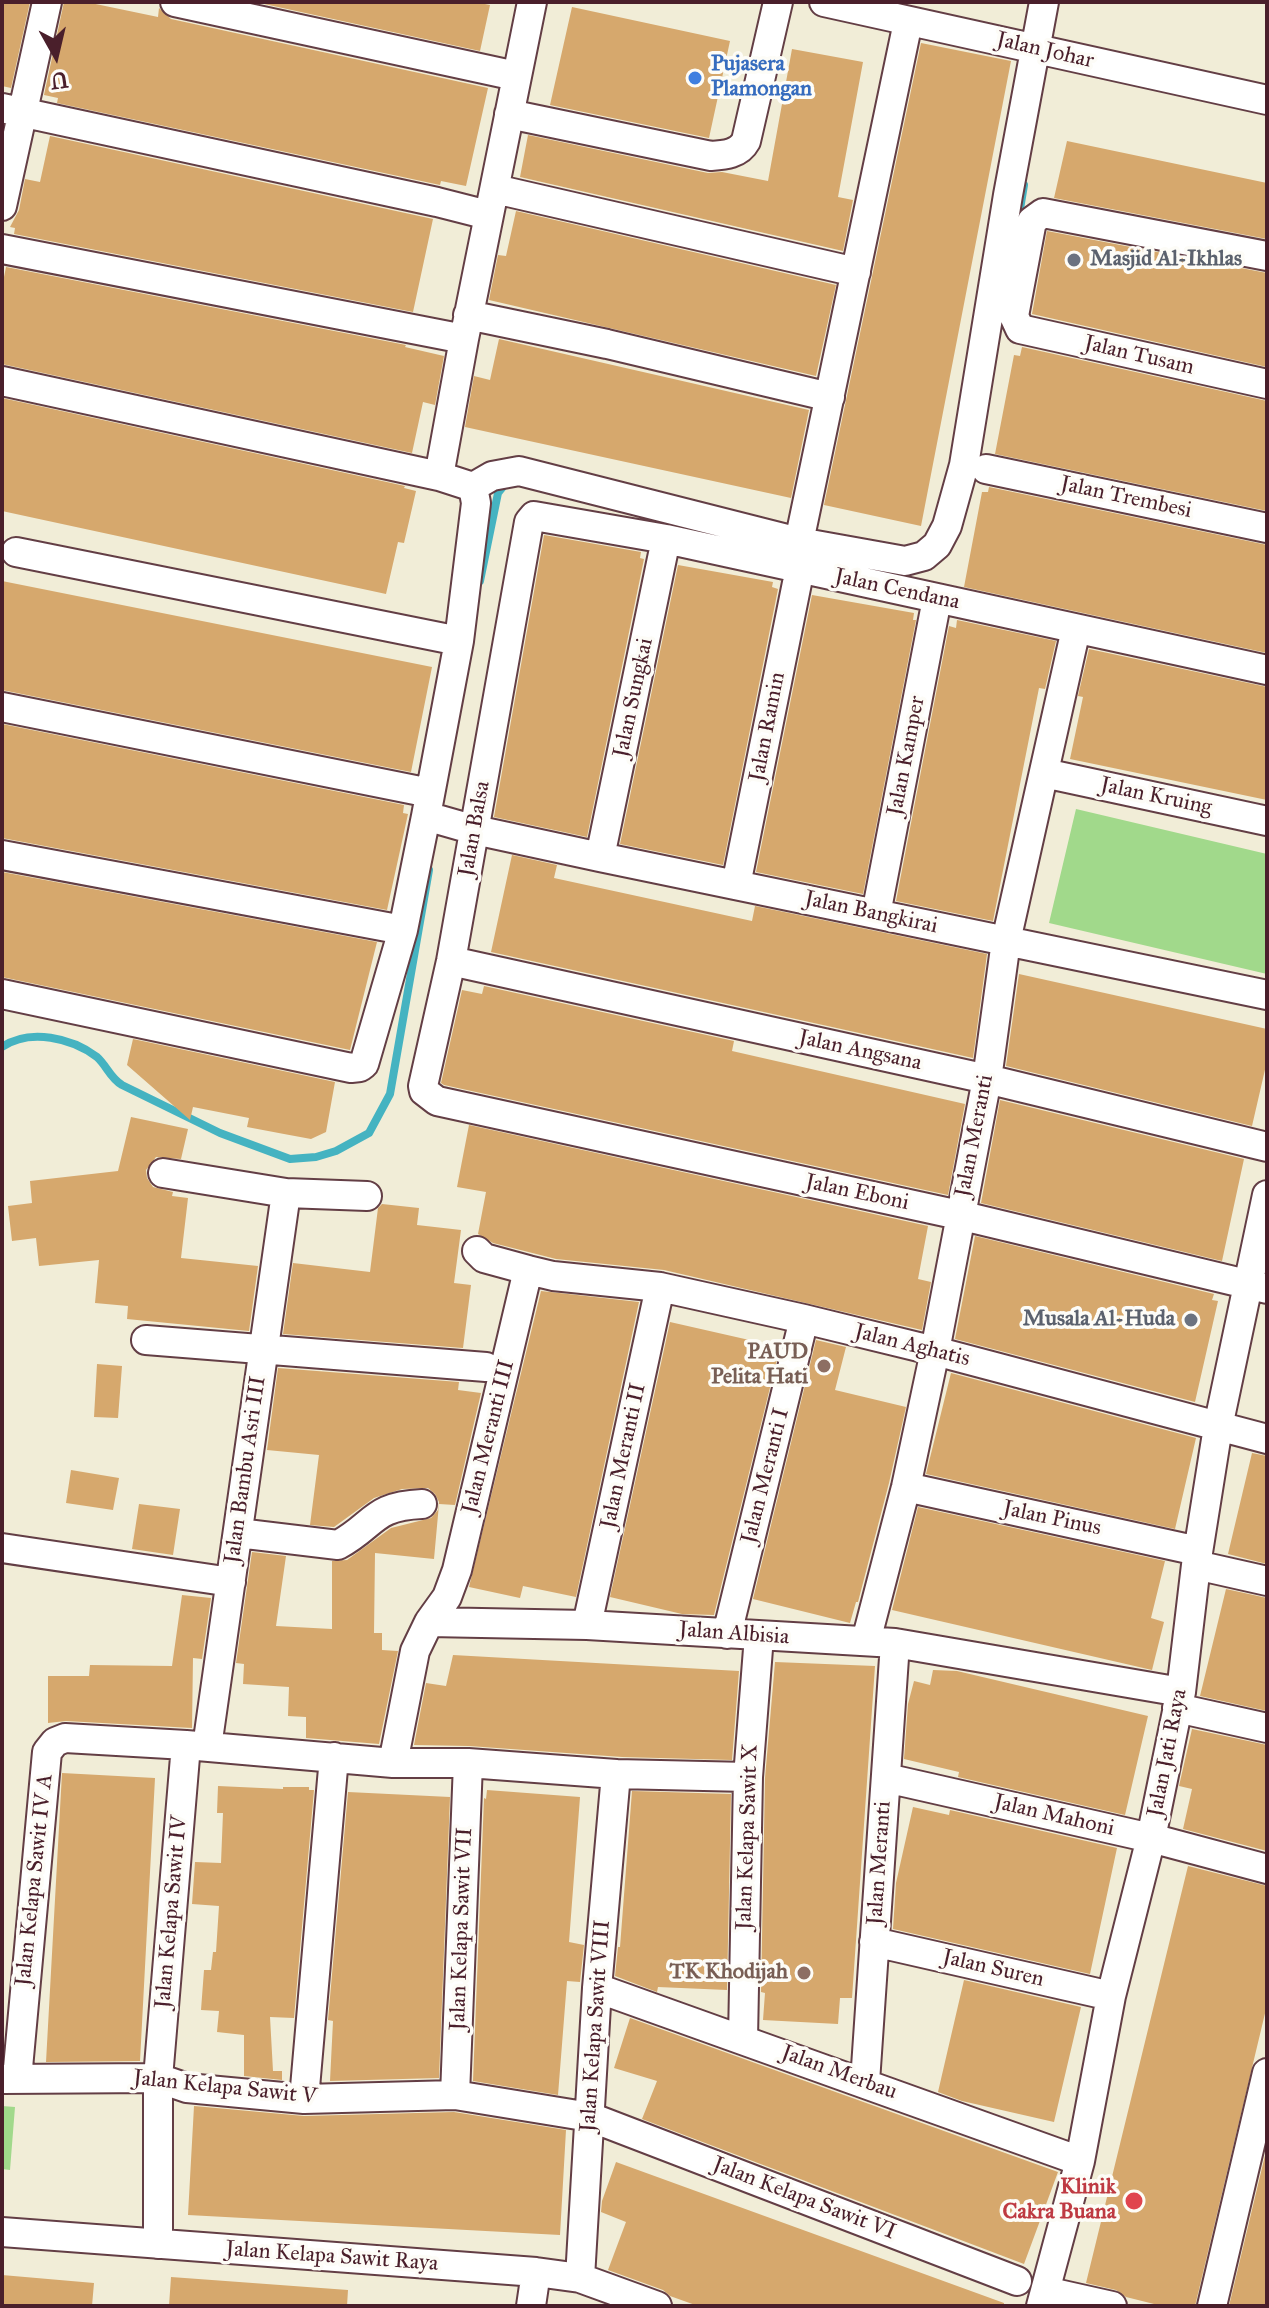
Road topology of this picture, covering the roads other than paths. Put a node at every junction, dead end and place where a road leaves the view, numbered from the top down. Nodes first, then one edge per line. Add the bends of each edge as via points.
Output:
1 (47, 2) edge
2 (175, 2) edge
3 (532, 2) edge
4 (778, 2) edge
5 (824, 2) edge
6 (908, 22) junction
7 (1039, 25) edge
8 (516, 76) junction
9 (1267, 100) edge
10 (12, 110) edge
11 (509, 114) junction
12 (492, 202) junction
13 (2, 206) edge
14 (2, 249) edge
15 (1013, 249) junction
16 (1267, 256) edge
17 (856, 272) junction
18 (466, 327) junction
19 (2, 381) edge
20 (1267, 384) edge
21 (830, 397) junction
22 (986, 469) dead end
23 (439, 476) junction
24 (473, 487) junction
25 (529, 522) joint
26 (1267, 528) edge
27 (666, 539) junction
28 (16, 552) dead end
29 (799, 555) junction
30 (937, 599) junction
31 (1076, 629) junction
32 (459, 641) junction
33 (1267, 670) edge
34 (2, 707) edge
35 (1044, 773) junction
36 (430, 809) junction
37 (1267, 821) edge
38 (470, 828) junction
39 (2, 855) edge
40 (600, 857) junction
41 (736, 885) junction
42 (876, 914) junction
43 (403, 930) junction
44 (1006, 941) junction
45 (451, 961) junction
46 (2, 994) edge
47 (1267, 995) edge
48 (987, 1079) junction
49 (465, 1106) joint
50 (1267, 1147) edge
51 (163, 1173) dead end
52 (286, 1193) junction
53 (1267, 1195) edge
54 (367, 1196) dead end
55 (959, 1215) junction
56 (477, 1251) dead end
57 (540, 1273) junction
58 (1257, 1286) edge
59 (660, 1287) junction
60 (804, 1319) junction
61 (146, 1340) dead end
62 (264, 1347) junction
63 (935, 1351) junction
64 (486, 1367) dead end
65 (1218, 1427) junction
66 (1267, 1439) edge
67 (906, 1487) junction
68 (422, 1504) dead end
69 (238, 1533) junction
70 (2, 1548) edge
71 (1197, 1558) junction
72 (1267, 1581) edge
73 (231, 1582) junction
74 (429, 1622) junction
75 (587, 1625) junction
76 (727, 1634) junction
77 (759, 1636) junction
78 (866, 1641) junction
79 (895, 1643) junction
80 (1179, 1700) junction
81 (1267, 1728) edge
82 (196, 1746) junction
83 (334, 1757) junction
84 (393, 1763) junction
85 (468, 1763) junction
86 (616, 1774) junction
87 (748, 1777) junction
88 (886, 1778) junction
89 (1151, 1838) junction
90 (1267, 1869) edge
91 (874, 1942) junction
92 (597, 1988) junction
93 (1111, 1996) junction
94 (743, 2039) junction
95 (1267, 2073) edge
96 (158, 2078) junction
97 (10, 2079) edge
98 (865, 2082) junction
99 (455, 2095) junction
100 (304, 2099) junction
101 (590, 2117) junction
102 (1080, 2161) junction
103 (2, 2232) edge
104 (158, 2244) junction
105 (536, 2272) junction
106 (580, 2278) junction
107 (1017, 2281) dead end
108 (1043, 2299) edge
109 (531, 2306) edge
110 (657, 2306) edge
111 (1112, 2306) edge
112 (1212, 2306) edge

1 - 10 street
2 - 8 street
3 - 8 street
4 - 11 street via 746,141 735,152 711,156
5 - 6 street, Jalan Johar
6 - 7 street, Jalan Johar
6 - 17 street, Jalan Ramin
7 - 9 street, Jalan Johar
7 - 15 street
8 - 11 street
10 - 12 street via 437,202
10 - 13 street
11 - 12 street
12 - 17 street
12 - 18 street
14 - 18 street
15 - 16 street via 1039,214 1050,212
15 - 20 street, Jalan Tusam via 1015,322 1020,329
15 - 29 street via 964,465 937,545 924,556 905,561
17 - 21 street, Jalan Ramin
18 - 21 street via 607,344
18 - 23 street
19 - 23 street
21 - 29 street, Jalan Ramin
22 - 26 street, Jalan Trembesi
23 - 24 street
24 - 29 street via 492,476 519,471
24 - 32 street via 474,526
25 - 27 street, Jalan Cendana via 539,516
25 - 38 street, Jalan Balsa
27 - 29 street, Jalan Cendana
27 - 40 street, Jalan Sungkai
28 - 32 street
29 - 30 street, Jalan Cendana
29 - 41 street, Jalan Ramin
30 - 31 street, Jalan Cendana
30 - 42 street, Jalan Kamper
31 - 33 street, Jalan Cendana
31 - 35 street, Jalan Meranti
32 - 36 street
34 - 36 street, Jalan Bangkirai
35 - 37 street, Jalan Kruing
35 - 44 street, Jalan Meranti
36 - 38 street, Jalan Bangkirai
36 - 43 street
38 - 40 street, Jalan Bangkirai
38 - 45 street, Jalan Balsa
39 - 43 street
40 - 41 street, Jalan Bangkirai
41 - 42 street, Jalan Bangkirai
42 - 44 street, Jalan Bangkirai
43 - 46 street via 364,1064 356,1068
44 - 47 street, Jalan Bangkirai
44 - 48 street, Jalan Meranti
45 - 48 street, Jalan Angsana
45 - 49 street, Jalan Balsa via 423,1086 437,1101
48 - 50 street, Jalan Angsana
48 - 55 street, Jalan Meranti
49 - 55 street, Jalan Eboni
51 - 52 street
52 - 54 street
52 - 62 street, Jalan Bambu Asri III
53 - 58 street, Jalan Jati Raya
55 - 58 street, Jalan Eboni
55 - 63 street, Jalan Meranti
56 - 57 street, Jalan Aghatis via 484,1258
57 - 59 street, Jalan Aghatis
57 - 74 street, Jalan Meranti III via 506,1369 457,1570
58 - 65 street, Jalan Jati Raya
59 - 60 street, Jalan Aghatis
59 - 75 street, Jalan Meranti II
60 - 63 street, Jalan Aghatis
60 - 76 street, Jalan Meranti I
61 - 62 street
62 - 64 street
62 - 69 street, Jalan Bambu Asri III
63 - 65 street, Jalan Aghatis
63 - 67 street, Jalan Meranti
65 - 66 street, Jalan Aghatis
65 - 71 street, Jalan Jati Raya
67 - 71 street, Jalan Pinus
67 - 78 street, Jalan Meranti
68 - 69 street via 375,1515 338,1545
69 - 73 street, Jalan Bambu Asri III
70 - 73 street
71 - 72 street, Jalan Pinus
71 - 80 street, Jalan Jati Raya
73 - 82 street, Jalan Bambu Asri III
74 - 75 street, Jalan Albisia
74 - 84 street via 415,1651
75 - 76 street, Jalan Albisia
76 - 77 street, Jalan Albisia
77 - 78 street, Jalan Albisia
77 - 87 street, Jalan Kelapa Sawit X
78 - 79 street, Jalan Albisia
79 - 80 street, Jalan Albisia
79 - 88 street, Jalan Meranti
80 - 81 street, Jalan Albisia
80 - 89 street, Jalan Jati Raya
82 - 83 street
82 - 96 street, Jalan Kelapa Sawit IV
82 - 97 street, Jalan Kelapa Sawit IV A via 65,1738 47,1752
83 - 84 street
83 - 100 street
84 - 85 street
85 - 86 street
85 - 99 street, Jalan Kelapa Sawit VII
86 - 87 street
86 - 92 street, Jalan Kelapa Sawit VIII
87 - 94 street, Jalan Kelapa Sawit X
88 - 89 street, Jalan Mahoni
88 - 91 street, Jalan Meranti
89 - 90 street, Jalan Mahoni
89 - 93 street, Jalan Jati Raya
91 - 93 street, Jalan Suren
91 - 98 street, Jalan Meranti
92 - 94 street, Jalan Merbau
92 - 101 street, Jalan Kelapa Sawit VIII
93 - 102 street, Jalan Jati Raya
94 - 98 street, Jalan Merbau
95 - 112 street
96 - 97 street, Jalan Kelapa Sawit V
96 - 100 street, Jalan Kelapa Sawit V via 187,2088
96 - 104 street, Jalan Kelapa Sawit IV
98 - 102 street, Jalan Merbau
99 - 100 street, Jalan Kelapa Sawit V
99 - 101 street, Jalan Kelapa Sawit V
101 - 106 street, Jalan Kelapa Sawit VIII
101 - 107 street, Jalan Kelapa Sawit VI
102 - 108 street, Jalan Jati Raya
103 - 104 street, Jalan Kelapa Sawit Raya
104 - 105 street, Jalan Kelapa Sawit Raya
105 - 106 street, Jalan Kelapa Sawit Raya
105 - 109 street
106 - 110 street, Jalan Kelapa Sawit Raya
108 - 111 street

